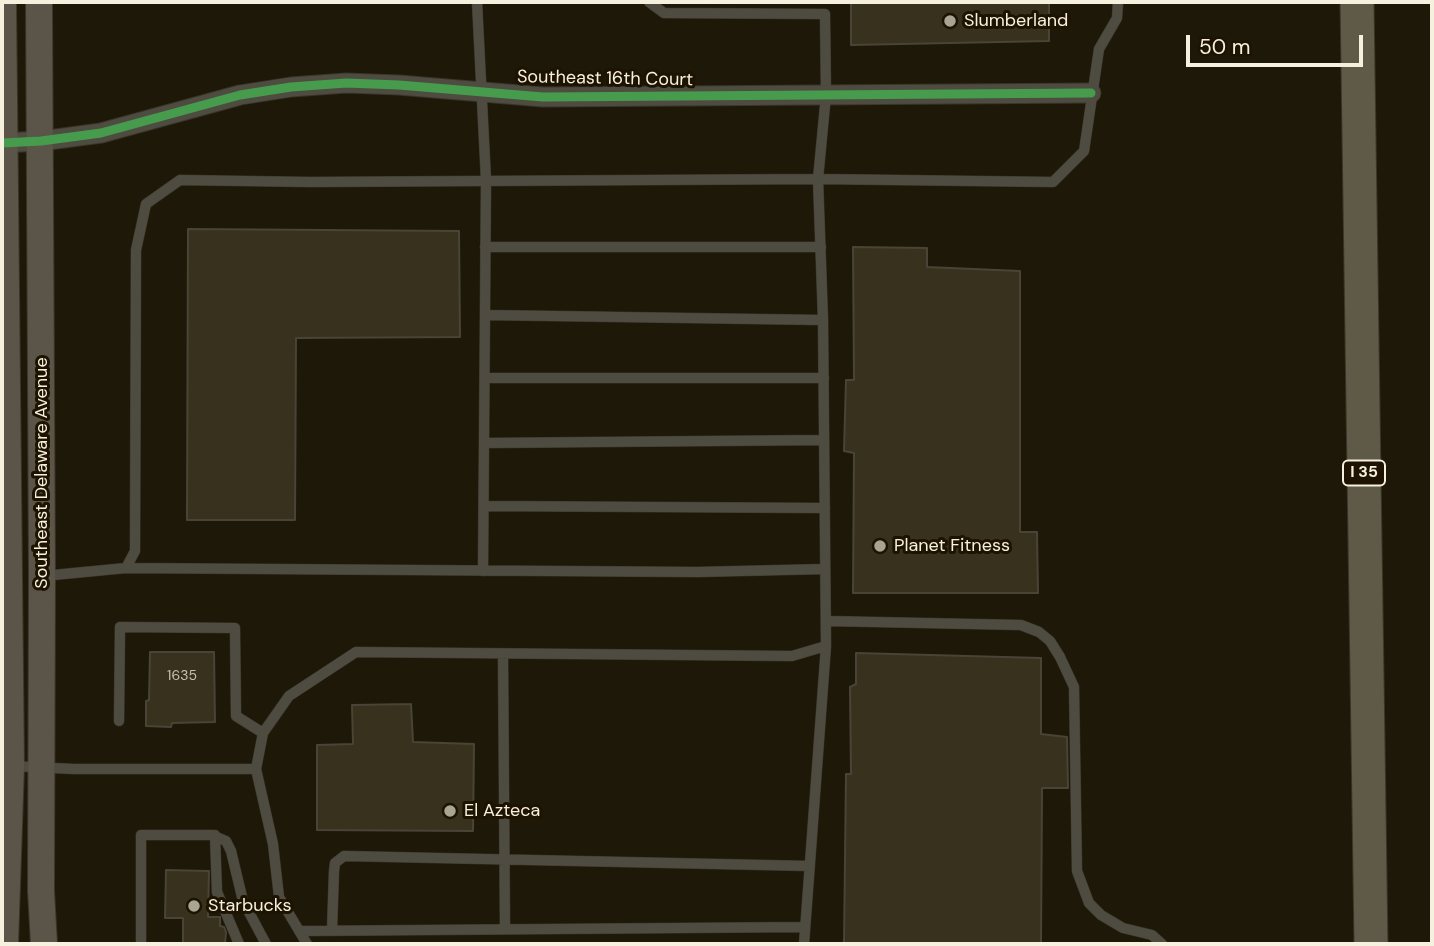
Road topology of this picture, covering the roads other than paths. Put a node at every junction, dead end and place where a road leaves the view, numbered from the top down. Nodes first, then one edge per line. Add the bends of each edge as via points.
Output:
1 (3, 2) edge
2 (39, 2) edge
3 (477, 2) edge
4 (649, 2) edge
5 (825, 2) edge
6 (1118, 2) edge
7 (1357, 2) edge
8 (825, 14) junction
9 (480, 91) junction
10 (1091, 93) junction
11 (827, 95) junction
12 (41, 141) junction
13 (4, 143) edge
14 (818, 179) junction
15 (486, 180) junction
16 (485, 247) junction
17 (821, 247) junction
18 (485, 315) junction
19 (823, 320) junction
20 (485, 378) junction
21 (824, 378) junction
22 (5, 412) edge
23 (824, 440) junction
24 (484, 443) junction
25 (484, 506) junction
26 (825, 508) junction
27 (126, 568) junction
28 (825, 569) junction
29 (483, 571) junction
30 (42, 576) junction
31 (825, 621) junction
32 (825, 646) junction
33 (503, 654) junction
34 (119, 721) dead end
35 (263, 733) junction
36 (11, 766) junction
37 (42, 768) junction
38 (256, 769) junction
39 (215, 835) junction
40 (505, 861) junction
41 (810, 866) junction
42 (805, 927) junction
43 (505, 929) junction
44 (332, 930) junction
45 (299, 931) junction
46 (5, 944) edge
47 (44, 944) edge
48 (141, 944) edge
49 (239, 944) edge
50 (266, 944) edge
51 (307, 944) edge
52 (804, 944) edge
53 (1162, 944) edge
54 (1371, 944) edge

1 - 13 main road, Southeast Delaware Avenue
2 - 12 main road, Southeast Delaware Avenue
3 - 9 lane
4 - 8 lane via 664,13
5 - 8 lane
6 - 10 lane via 1117,18 1099,50
7 - 54 highway, I 35
8 - 11 lane
9 - 11 street, Southeast 16th Court via 543,97
9 - 12 street, Southeast 16th Court via 346,83 291,87 240,95 102,133
9 - 15 lane
10 - 11 street, Southeast 16th Court
10 - 14 lane via 1084,151 1053,182
11 - 14 lane
12 - 13 street, Southeast 16th Court
12 - 30 main road, Southeast Delaware Avenue
13 - 22 main road, Southeast Delaware Avenue
14 - 15 lane
14 - 17 lane
15 - 16 lane
15 - 27 lane via 180,180 146,204 136,250 135,551
16 - 17 lane
16 - 18 lane
17 - 19 lane
18 - 19 lane
18 - 20 lane
19 - 21 lane
20 - 21 lane
20 - 24 lane
21 - 23 lane
22 - 36 main road, Southeast Delaware Avenue
23 - 24 lane
23 - 26 lane
24 - 25 lane
25 - 26 lane
25 - 29 lane
26 - 28 lane
27 - 29 lane
27 - 30 lane
28 - 29 lane
28 - 31 lane
30 - 37 main road, Southeast Delaware Avenue
31 - 32 lane
31 - 53 lane via 1021,625 1050,641 1074,687 1077,871 1089,902 1101,915 1124,928 1152,935
32 - 33 lane via 792,656
32 - 41 lane
33 - 35 lane via 356,652 289,696
33 - 40 lane
34 - 35 lane via 120,626 235,628 236,716
35 - 38 lane
36 - 37 lane
36 - 46 main road, Southeast Delaware Avenue
37 - 38 lane
37 - 47 main road, Southeast Delaware Avenue
38 - 45 lane via 279,897
39 - 48 lane via 141,835
39 - 49 lane via 217,892
39 - 50 lane via 226,841 231,851 243,901
40 - 41 lane
40 - 43 lane
40 - 44 lane via 344,856 335,863
41 - 42 lane
42 - 43 lane
42 - 52 lane
43 - 44 lane
44 - 45 lane
45 - 51 lane

